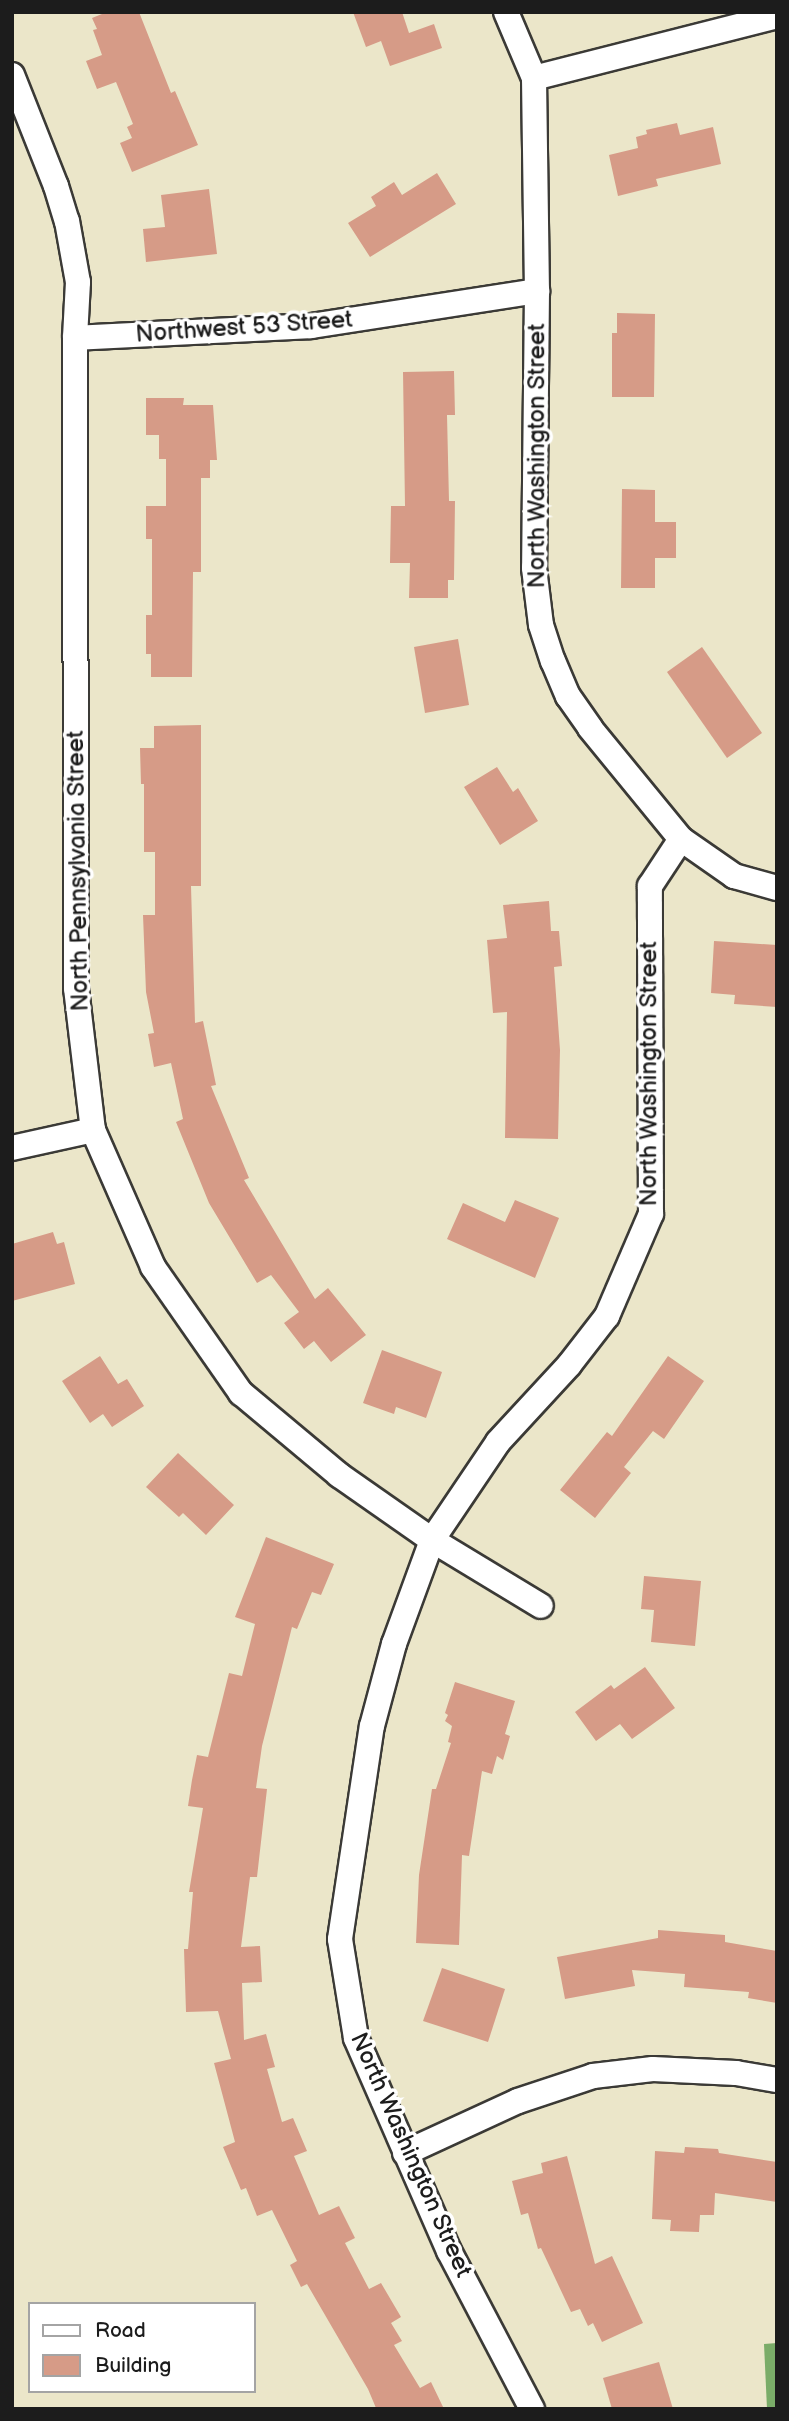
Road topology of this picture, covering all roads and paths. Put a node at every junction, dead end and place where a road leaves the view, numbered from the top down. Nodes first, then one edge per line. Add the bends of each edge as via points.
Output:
1 (506, 12) edge
2 (777, 16) edge
3 (534, 78) junction
4 (14, 86) edge
5 (537, 291) junction
6 (75, 338) junction
7 (681, 839) junction
8 (777, 888) edge
9 (93, 1130) junction
10 (12, 1148) edge
11 (432, 1540) junction
12 (541, 1606) dead end
13 (777, 2080) edge
14 (405, 2153) junction
15 (532, 2409) edge

1 - 3 street, North Washington Street
2 - 3 street
3 - 5 street, North Washington Street
4 - 6 street, North Pennsylvania Street via 67,221 78,282
5 - 6 street, Northwest 53 Street via 311,326
5 - 7 street, North Washington Street via 534,568 541,625 552,662 583,718
6 - 9 street, North Pennsylvania Street via 76,988
7 - 8 street via 734,876
7 - 11 street, North Washington Street via 650,886 651,1214 607,1316 569,1365 498,1441
9 - 10 street
9 - 11 street, North Pennsylvania Street via 153,1267 241,1393 339,1475
11 - 12 street, North Pennsylvania Street
11 - 14 street, North Washington Street via 394,1644 372,1726 340,1940 356,2038
13 - 14 street via 653,2069 593,2076 517,2101
14 - 15 street, North Washington Street via 449,2251

